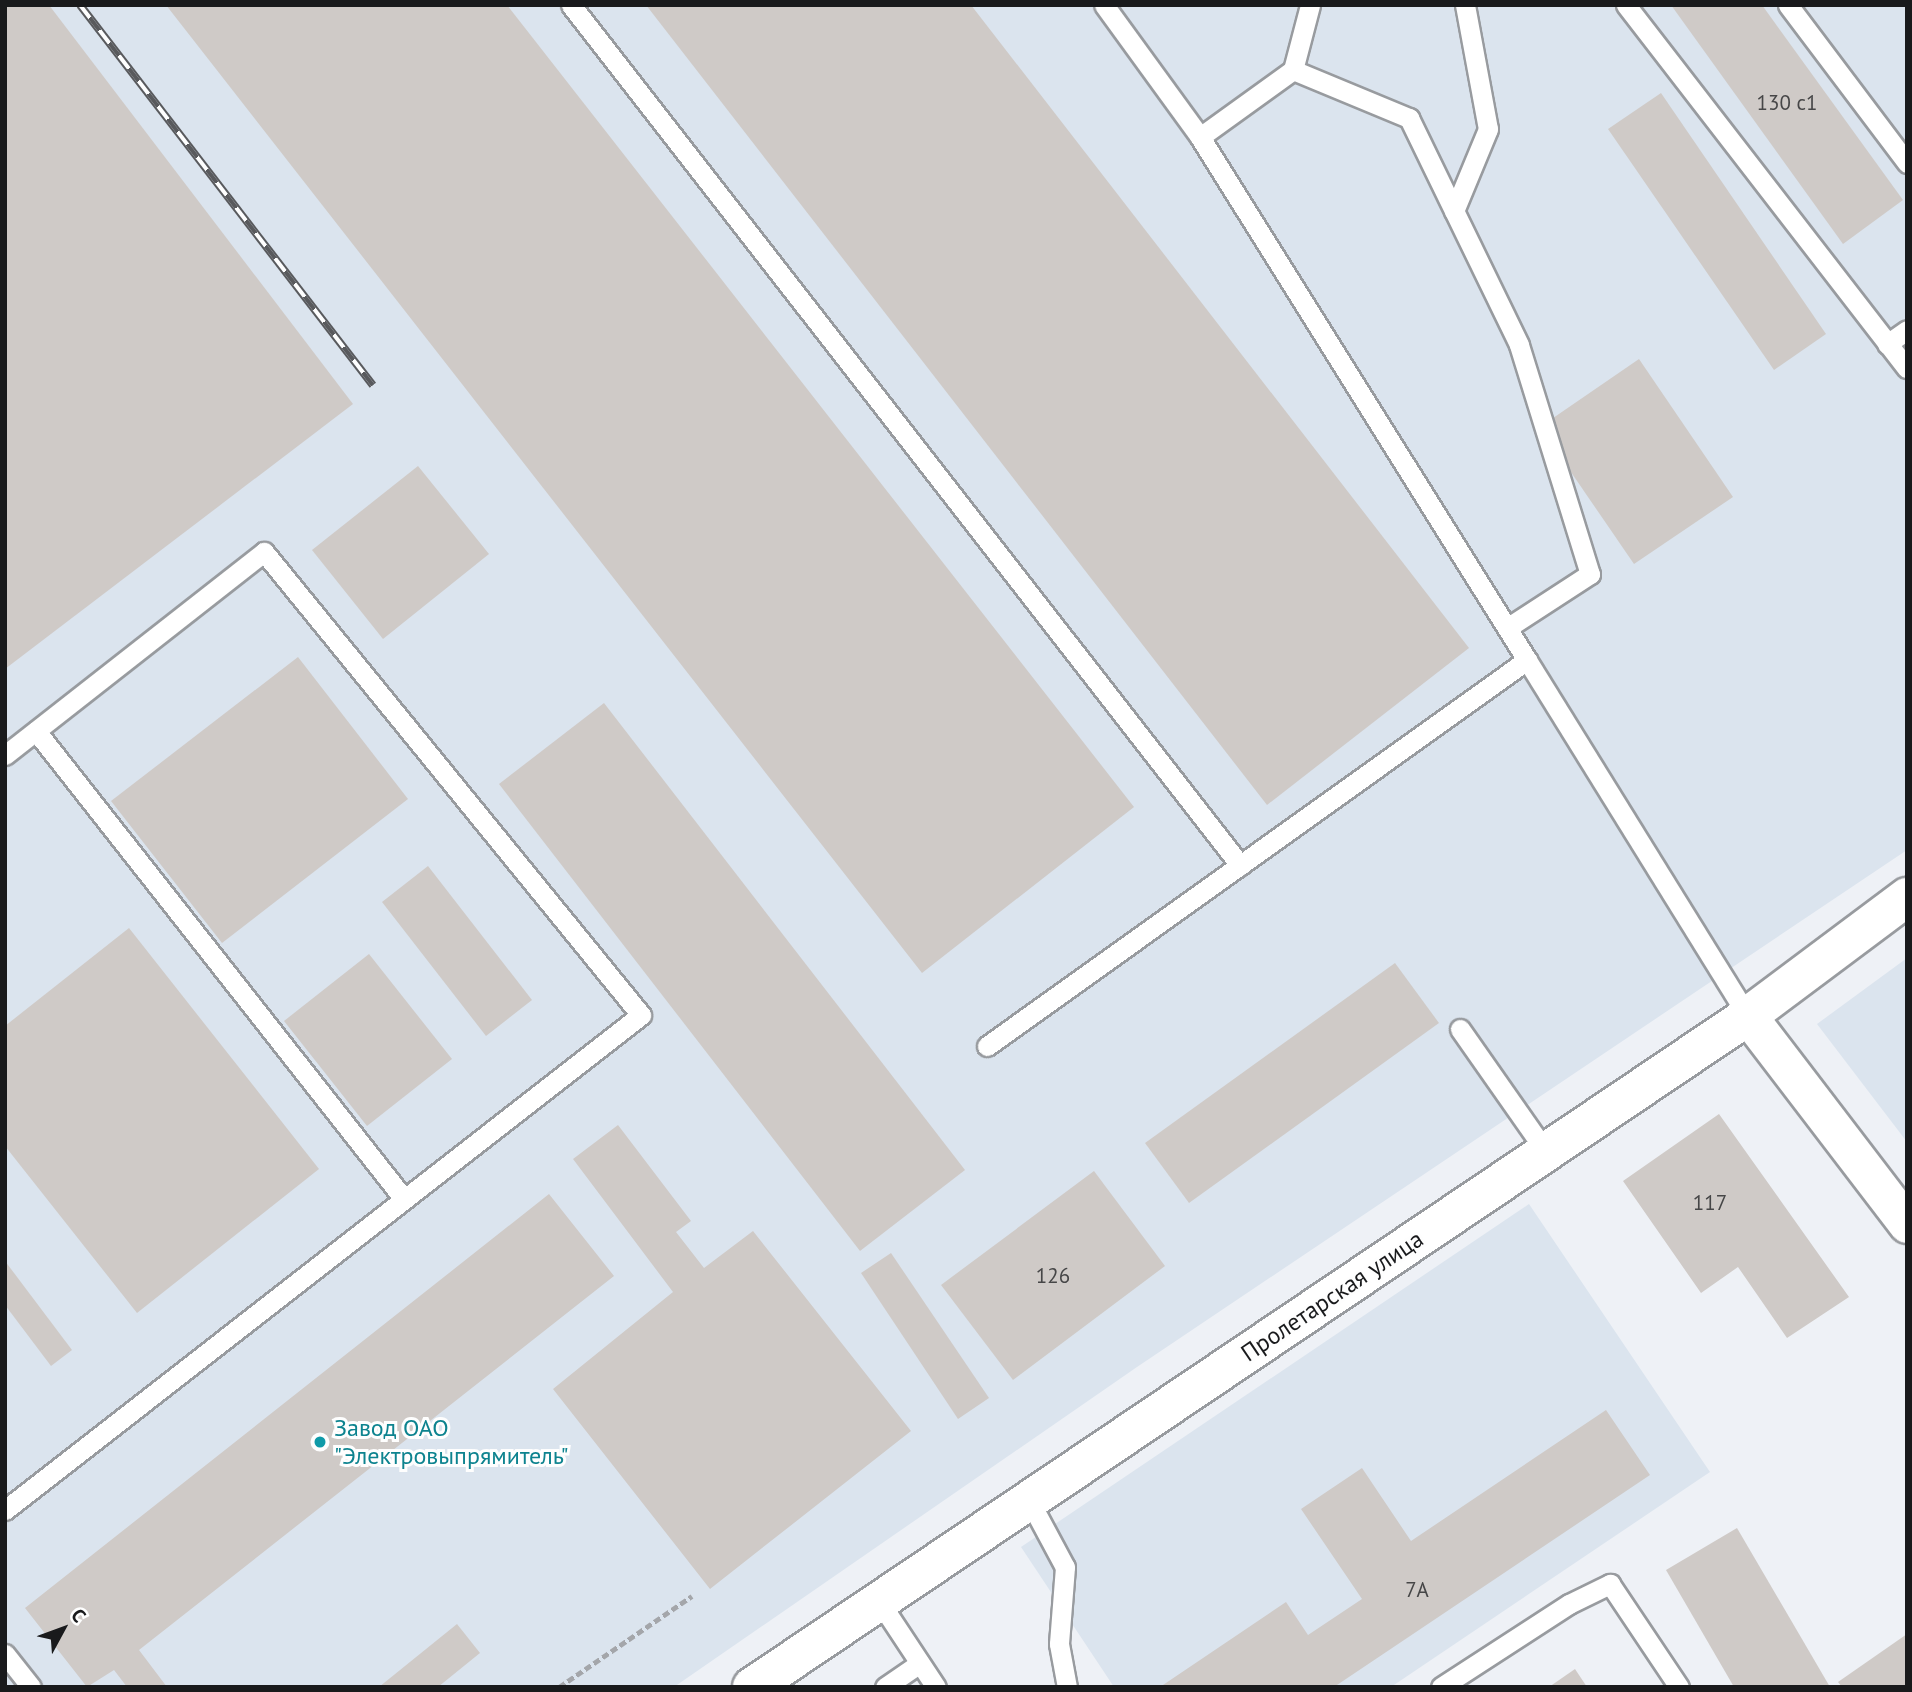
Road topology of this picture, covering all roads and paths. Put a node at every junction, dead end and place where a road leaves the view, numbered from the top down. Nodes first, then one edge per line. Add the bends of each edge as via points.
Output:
1 (571, 5) edge
2 (1104, 5) edge
3 (1310, 5) edge
4 (1465, 5) edge
5 (1626, 5) edge
6 (1788, 5) edge
7 (1293, 70) junction
8 (1200, 137) junction
9 (1907, 163) edge
10 (1454, 211) junction
11 (1907, 330) edge
12 (1887, 344) junction
13 (1907, 369) edge
14 (1507, 628) junction
15 (1527, 660) junction
16 (36, 731) junction
17 (5, 755) edge
18 (1240, 865) junction
19 (1907, 897) edge
20 (1748, 1016) junction
21 (1460, 1029) dead end
22 (987, 1046) dead end
23 (1546, 1152) junction
24 (404, 1199) junction
25 (1907, 1224) edge
26 (1029, 1500) junction
27 (5, 1510) edge
28 (692, 1596) dead end
29 (879, 1601) junction
30 (5, 1654) edge
31 (920, 1663) junction
32 (31, 1687) edge
33 (559, 1687) edge
34 (752, 1687) edge
35 (885, 1687) edge
36 (936, 1687) edge
37 (1067, 1687) edge
38 (1441, 1687) edge
39 (1679, 1687) edge

1 - 18 lane
2 - 8 lane
3 - 7 lane
4 - 10 lane via 1488,129
5 - 12 lane
6 - 9 lane
7 - 8 lane
7 - 10 lane via 1409,118
8 - 14 lane
10 - 14 lane via 1519,345 1590,575
11 - 12 lane
12 - 13 lane
14 - 15 lane
15 - 18 lane
15 - 20 lane
16 - 17 lane
16 - 24 lane
16 - 24 lane via 264,552 641,1015
18 - 22 lane
19 - 20 street, Пролетарская улица
20 - 23 street, Пролетарская улица
20 - 25 street
21 - 23 lane
23 - 26 street, Пролетарская улица
24 - 27 lane
26 - 29 street, Пролетарская улица
26 - 37 lane via 1065,1567 1059,1644
28 - 33 path
29 - 31 lane
29 - 34 street, Пролетарская улица
30 - 32 lane
31 - 35 lane
31 - 36 lane
38 - 39 lane via 1569,1604 1610,1584

